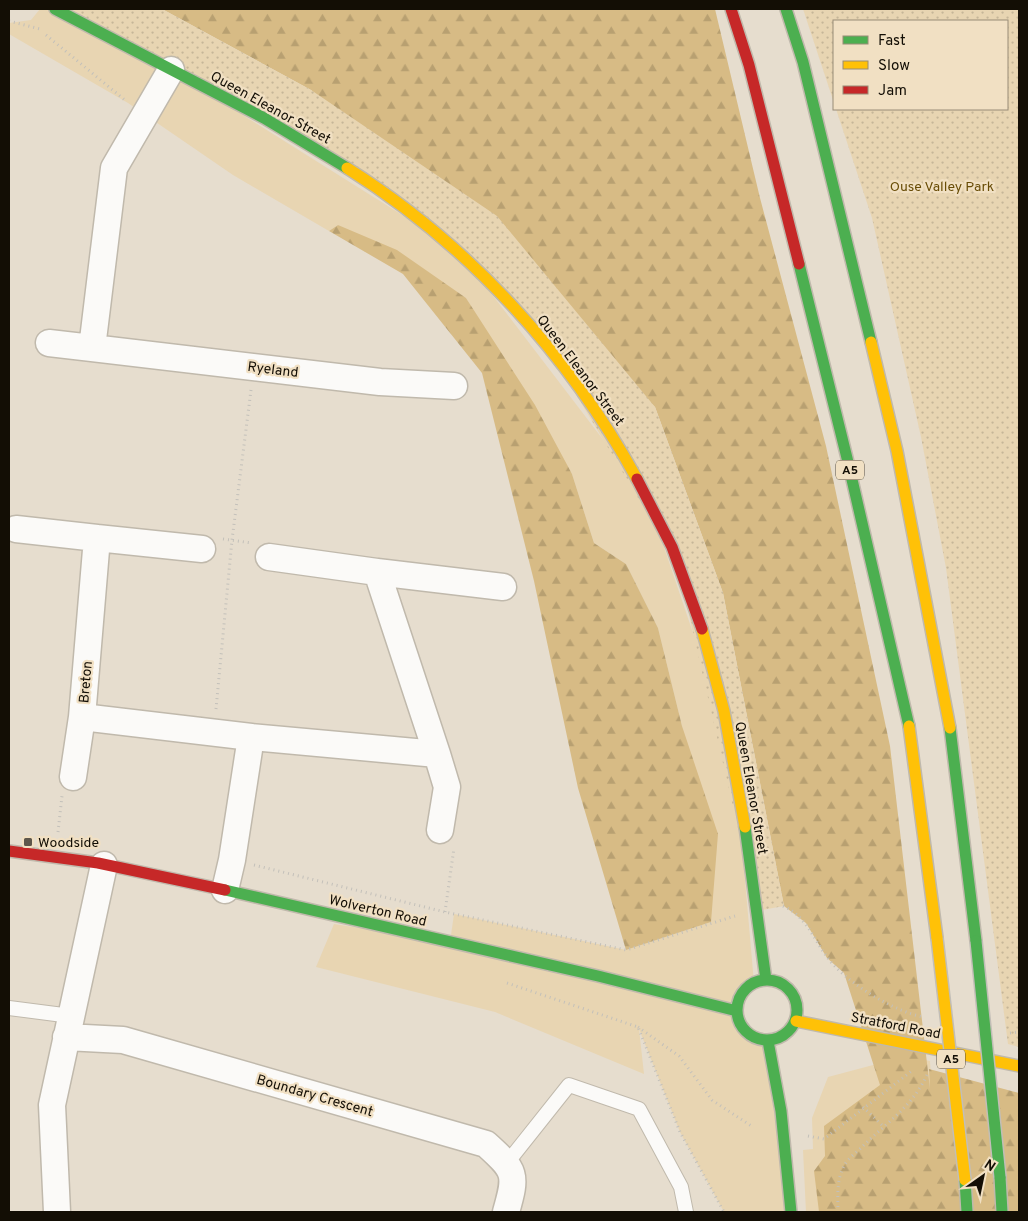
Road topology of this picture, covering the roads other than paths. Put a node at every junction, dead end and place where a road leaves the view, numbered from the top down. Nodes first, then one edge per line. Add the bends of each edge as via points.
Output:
1 (54, 9) edge
2 (731, 9) edge
3 (786, 9) edge
4 (171, 70) junction
5 (49, 343) dead end
6 (92, 348) junction
7 (454, 386) dead end
8 (16, 528) dead end
9 (97, 538) junction
10 (202, 549) road end
11 (269, 557) road end
12 (377, 572) junction
13 (503, 588) dead end
14 (82, 717) junction
15 (251, 737) junction
16 (436, 754) junction
17 (73, 777) road end
18 (440, 830) road end
19 (9, 852) edge
20 (104, 865) junction
21 (225, 890) junction
22 (766, 980) junction
23 (9, 1008) edge
24 (737, 1011) junction
25 (796, 1021) junction
26 (68, 1026) junction
27 (768, 1041) junction
28 (1019, 1066) edge
29 (507, 1163) junction
30 (57, 1212) edge
31 (506, 1212) edge
32 (686, 1212) edge
33 (791, 1212) edge
34 (967, 1212) edge
35 (1002, 1212) edge

1 - 4 main road, Queen Eleanor Street
2 - 34 main road, A5, bridge via 749,65 840,429 912,738
3 - 35 main road, bridge via 803,62 897,451 953,743
4 - 6 street via 114,168
4 - 22 main road, Queen Eleanor Street via 321,152 383,192 458,250 547,346 603,421 647,497 702,629 734,754
5 - 6 street, Ryeland
6 - 7 street, Ryeland via 380,382
8 - 9 street
9 - 10 street
9 - 14 street, Breton
11 - 12 street
12 - 13 street
12 - 16 street
14 - 15 street, Breton
14 - 17 street
15 - 16 street, Breton
15 - 21 street
16 - 18 street via 447,787
19 - 20 main road, Wolverton Road
20 - 21 main road, Wolverton Road
20 - 26 street
21 - 24 main road, Wolverton Road via 643,985
22 - 24 main road via 745,990
22 - 25 main road via 776,982 792,993
23 - 26 lane
24 - 27 main road via 741,1026 749,1035
25 - 27 main road via 789,1031
25 - 28 main road, Stratford Road
26 - 29 street, Boundary Crescent via 486,1144
26 - 30 street via 52,1105
27 - 33 main road via 781,1111
29 - 31 street via 514,1185
29 - 32 lane via 569,1085 639,1109 680,1187

